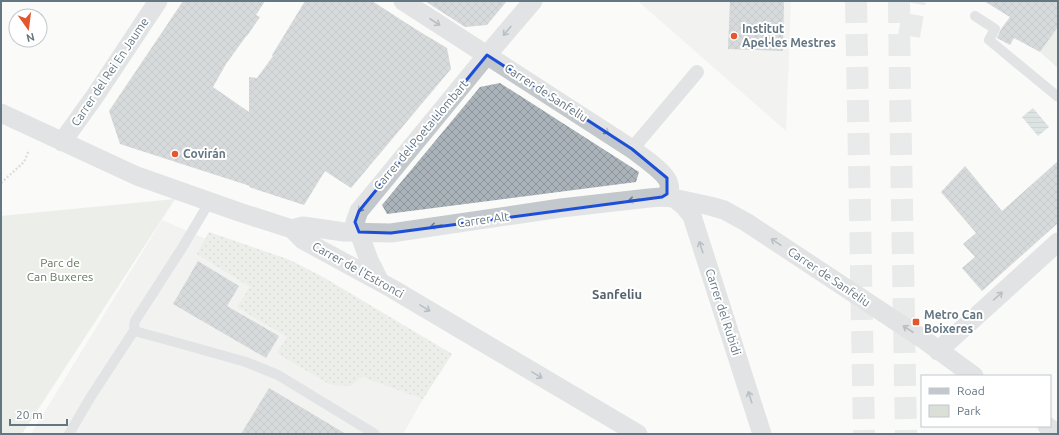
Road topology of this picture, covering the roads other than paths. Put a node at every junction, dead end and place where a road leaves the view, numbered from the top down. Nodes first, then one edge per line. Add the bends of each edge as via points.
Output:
1 (158, 1) edge
2 (403, 1) edge
3 (533, 1) edge
4 (976, 16) dead end
5 (487, 55) junction
6 (697, 72) dead end
7 (1058, 97) edge
8 (1, 113) edge
9 (62, 142) junction
10 (632, 149) junction
11 (668, 197) junction
12 (210, 201) junction
13 (292, 229) junction
14 (359, 232) junction
15 (1058, 242) edge
16 (380, 282) junction
17 (135, 329) junction
18 (938, 351) junction
19 (973, 375) edge
20 (1048, 427) edge
21 (68, 434) edge
22 (375, 434) edge
23 (638, 434) edge
24 (762, 434) edge
25 (1058, 434) edge

1 - 9 street, Carrer del Rei En Jaume
2 -> 5 street, Carrer de Sanfeliu
3 -> 5 street, Carrer del Poeta Llombart
4 - 7 lane via 995,29 989,40
5 -> 10 street, Carrer de Sanfeliu
5 -> 14 street, Carrer del Poeta Llombart via 359,210 355,222
6 - 10 street
8 - 9 street, Carrer de l'Estronci
9 - 12 street, Carrer de l'Estronci via 137,176
10 - 11 street, Carrer de Sanfeliu via 667,178 670,185
11 -> 14 street, Carrer Alt via 561,208 391,233
18 -> 11 street, Carrer de Sanfeliu via 746,222 724,210
24 -> 11 street, Carrer del Rubidi via 692,216 684,206
12 - 13 street, Carrer de l'Estronci
12 - 17 lane via 136,321
13 - 14 street, Carrer Alt via 303,226
13 - 16 street, Carrer de l'Estronci via 303,240
14 - 16 street, Carrer del Poeta Llombart
18 -> 15 street
16 -> 23 street, Carrer de l'Estronci
17 - 21 lane
17 - 22 lane via 138,332 246,362 278,375
18 - 19 street, Carrer de Sanfeliu
20 - 25 street

